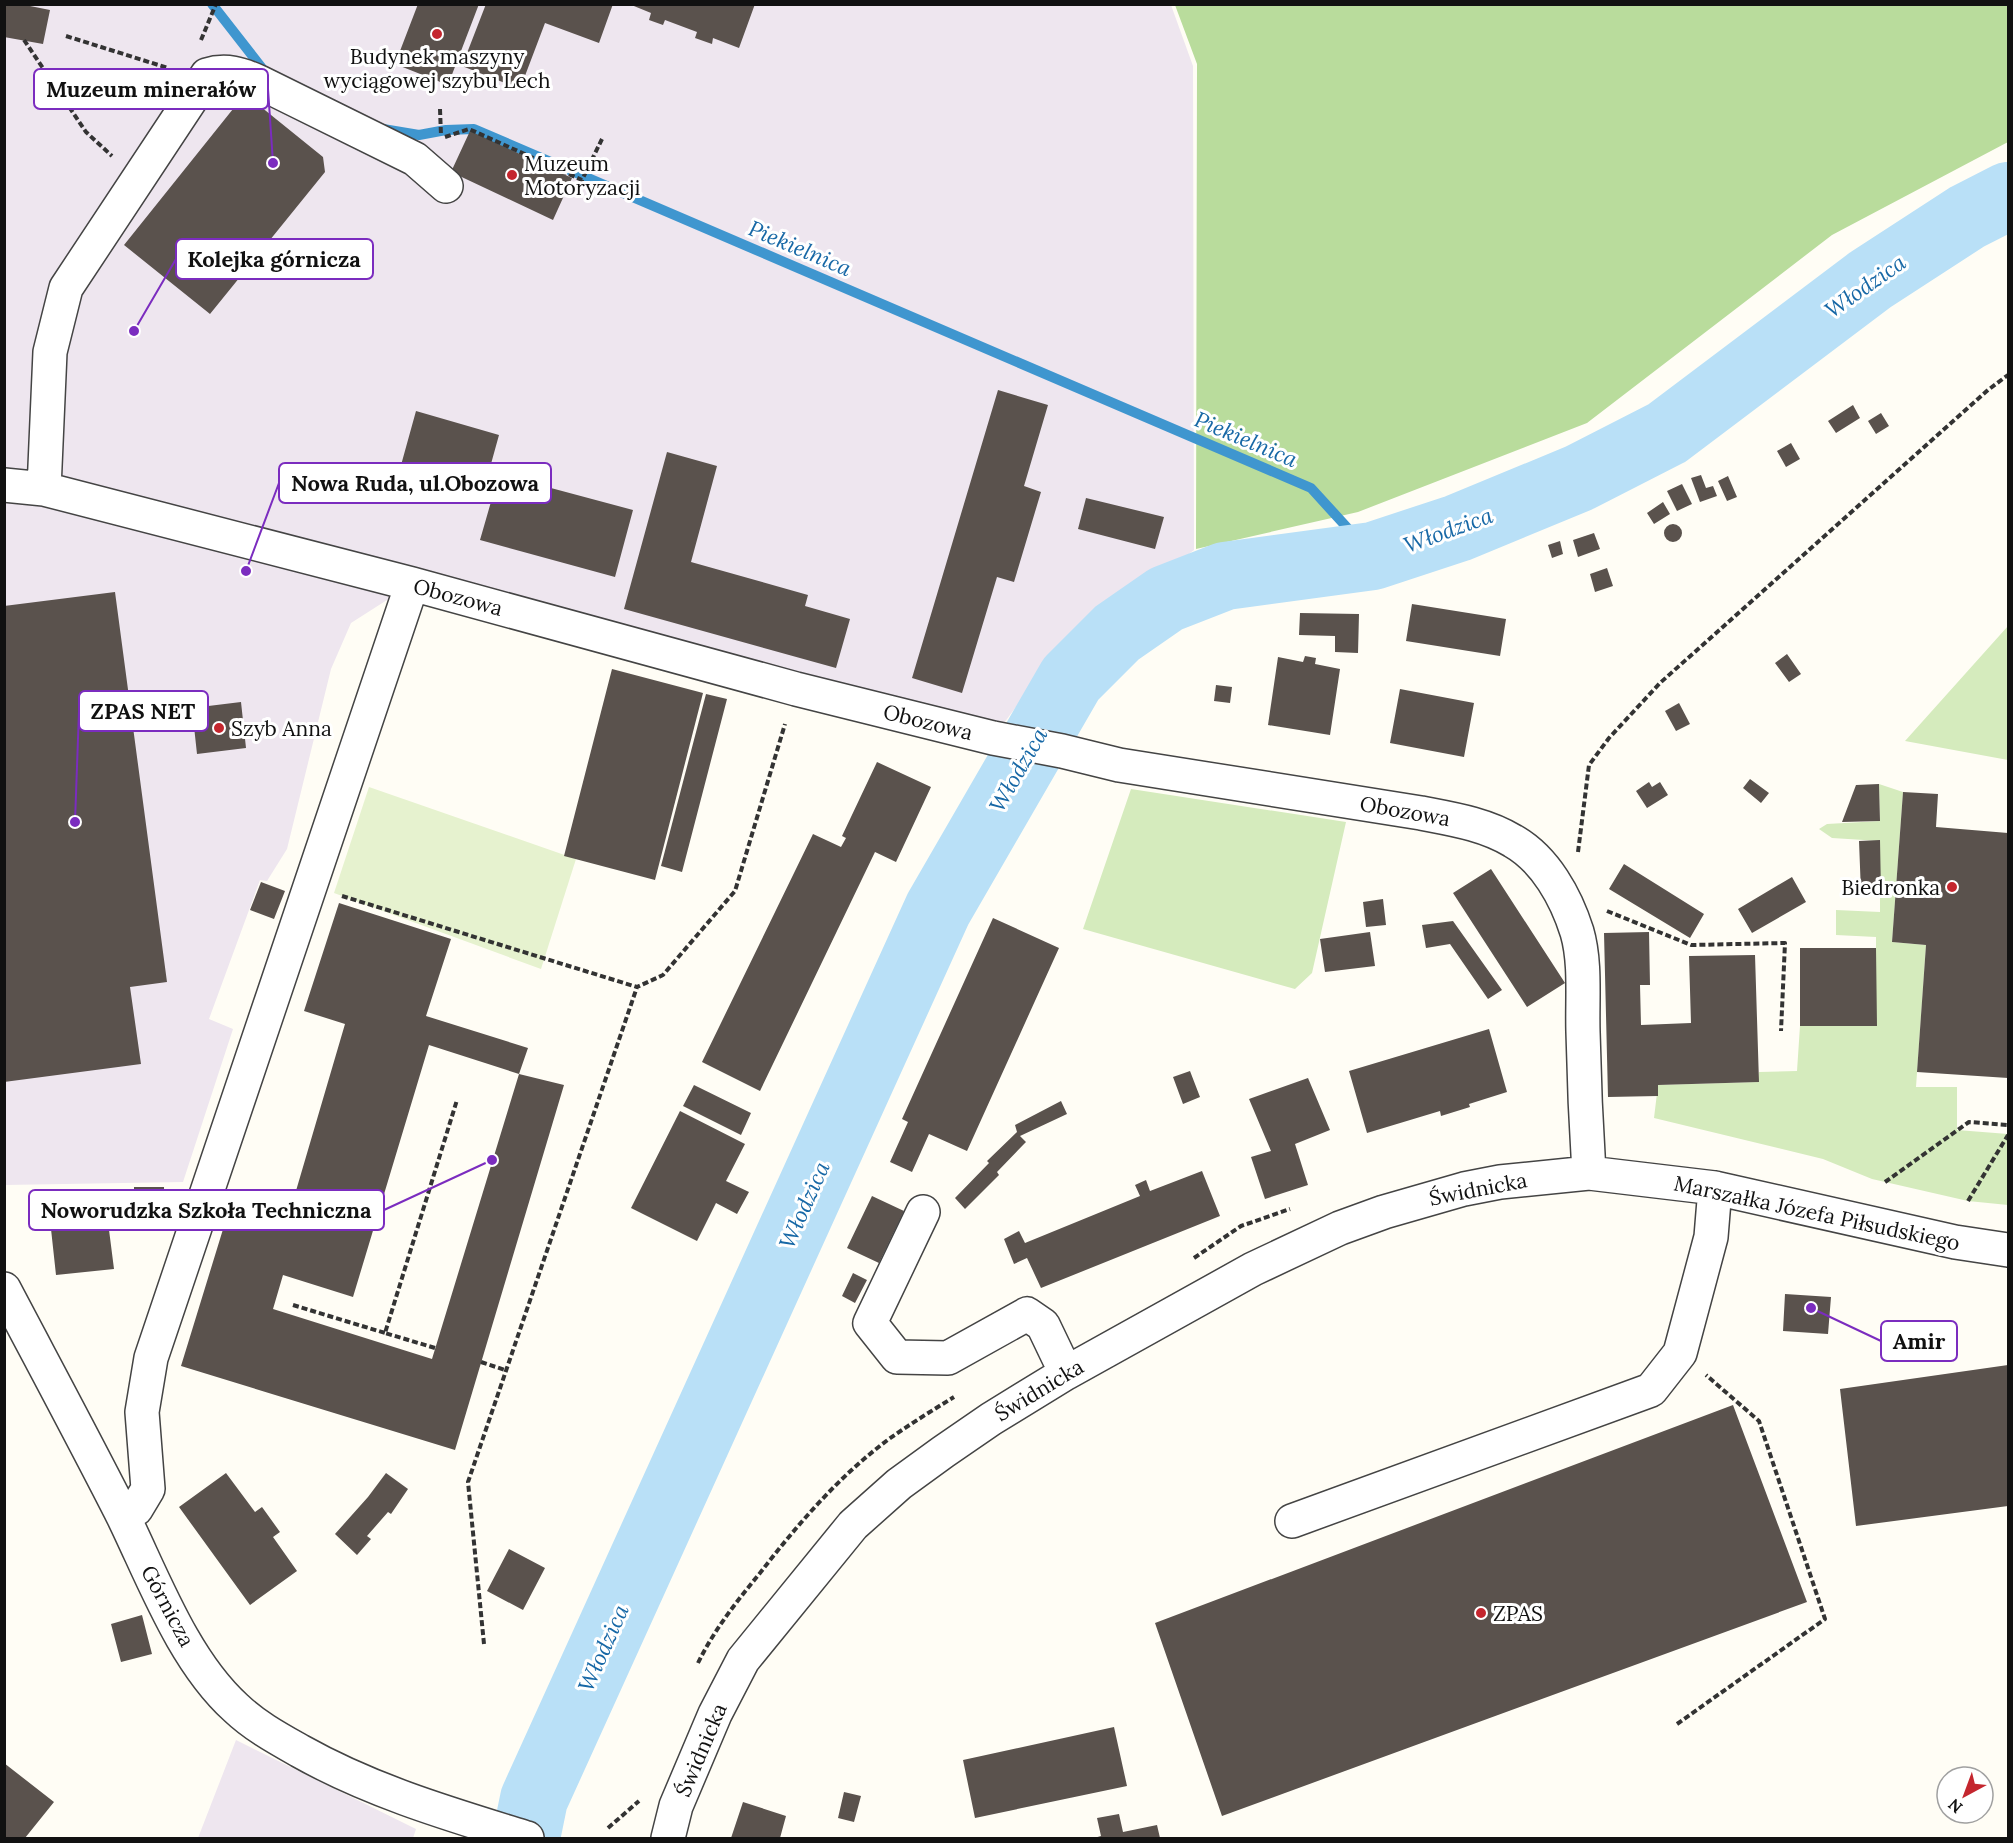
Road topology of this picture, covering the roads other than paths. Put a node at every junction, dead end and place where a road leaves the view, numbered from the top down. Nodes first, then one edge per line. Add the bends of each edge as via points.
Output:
1 (446, 186) dead end
2 (4, 484) edge
3 (44, 489) junction
4 (412, 584) junction
5 (1589, 1173) junction
6 (1715, 1188) junction
7 (923, 1212) dead end
8 (2008, 1250) edge
9 (4, 1289) edge
10 (1066, 1373) junction
11 (123, 1516) junction
12 (1292, 1521) dead end
13 (441, 1826) edge
14 (527, 1839) edge
15 (668, 1839) edge

1 - 3 street via 415,159 260,82 239,73 219,71 207,75 66,288 50,352
2 - 3 street, Obozowa
3 - 4 street, Obozowa
4 - 5 street, Obozowa via 796,689 993,738 1119,765 1421,813 1470,823 1513,841 1543,866 1577,933 1582,967
4 - 11 street via 151,1358 142,1412 148,1489 136,1509
5 - 6 street, Marszałka Józefa Piłsudskiego
5 - 10 street, Świdnicka via 1464,1189 1340,1228 1253,1269
6 - 8 street, Marszałka Józefa Piłsudskiego via 1955,1242
6 - 12 street via 1711,1237 1680,1353 1651,1390
7 - 10 street via 870,1323 897,1357 948,1358 1027,1314 1043,1325
9 - 11 street, Górnicza
10 - 15 street, Świdnicka via 899,1484 853,1525 743,1660 710,1724 676,1806
11 - 13 street, Górnicza via 176,1626 213,1685 237,1709 269,1734
13 - 14 street, Górnicza via 480,1824

